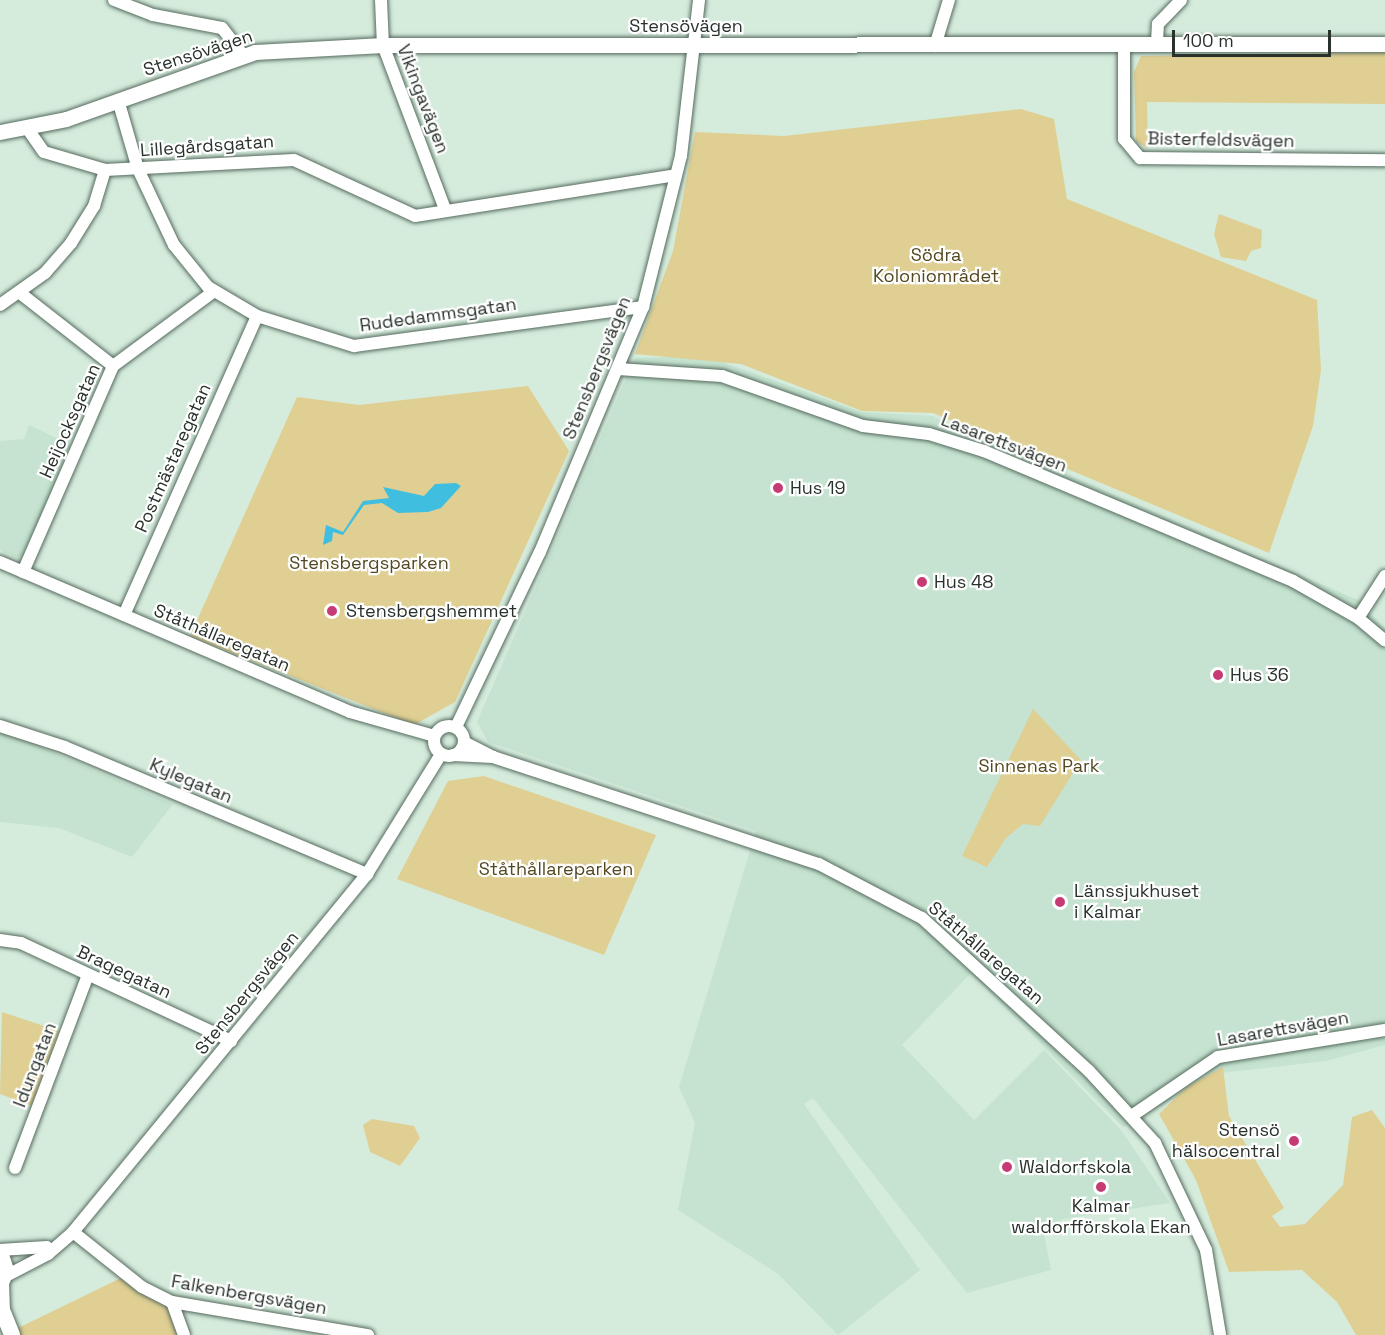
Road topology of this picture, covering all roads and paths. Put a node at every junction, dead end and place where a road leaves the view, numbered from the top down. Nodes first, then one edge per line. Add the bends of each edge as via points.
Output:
1 (114, 0) edge
2 (381, 0) edge
3 (699, 0) edge
4 (949, 0) edge
5 (1181, 0) edge
6 (1157, 42) junction
7 (1124, 43) junction
8 (1385, 44) edge
9 (383, 45) junction
10 (694, 45) junction
11 (935, 46) junction
12 (244, 56) junction
13 (118, 100) junction
14 (27, 128) junction
15 (0, 132) edge
16 (1385, 160) edge
17 (138, 169) junction
18 (105, 170) junction
19 (676, 175) junction
20 (445, 209) junction
21 (213, 292) junction
22 (20, 293) junction
23 (0, 305) edge
24 (643, 307) junction
25 (257, 316) junction
26 (113, 366) junction
27 (618, 369) junction
28 (0, 562) edge
29 (23, 572) junction
30 (1385, 576) edge
31 (124, 615) junction
32 (1358, 618) junction
33 (1385, 641) edge
34 (0, 726) edge
35 (456, 727) junction
36 (434, 736) junction
37 (464, 742) junction
38 (447, 754) junction
39 (492, 757) junction
40 (367, 874) junction
41 (0, 940) edge
42 (88, 975) junction
43 (1385, 1030) edge
44 (231, 1041) junction
45 (1133, 1115) junction
46 (15, 1168) dead end
47 (73, 1232) junction
48 (62, 1241) junction
49 (0, 1251) edge
50 (2, 1282) edge
51 (172, 1302) junction
52 (299, 1329) edge
53 (12, 1335) edge
54 (184, 1335) edge
55 (368, 1335) edge
56 (1220, 1335) edge

1 - 12 street via 153,15 222,28
2 - 9 street, Vikingavägen
3 - 10 street, Stensbergsvägen
4 - 11 street
5 - 6 street via 1158,24
6 - 7 street, Stensövägen
6 - 8 street, Stensövägen
7 - 11 street, Stensövägen
7 - 16 street, Bisterfeldsvägen via 1124,139 1140,158
9 - 10 street, Stensövägen
9 - 12 street, Stensövägen
9 - 20 street, Vikingavägen
10 - 11 street, Stensövägen
10 - 19 street, Stensbergsvägen
12 - 13 street, Stensövägen
13 - 14 street, Stensövägen
13 - 17 street, Rudedammsgatan
14 - 15 street, Stensövägen
14 - 18 street, Lillegårdsgatan via 44,152
17 - 18 street, Lillegårdsgatan
17 - 20 street, Lillegårdsgatan via 294,160 399,213
17 - 21 street, Rudedammsgatan via 174,245
18 - 22 street via 94,206 72,243
19 - 20 street, Lillegårdsgatan
19 - 24 street, Stensbergsvägen
21 - 25 street, Rudedammsgatan
21 - 26 street, Heijocksgatan
22 - 23 street
22 - 26 street
24 - 25 street, Rudedammsgatan via 354,346
24 - 27 street, Stensbergsvägen
25 - 31 street, Postmästaregatan
26 - 29 street, Heijocksgatan
27 - 32 street, Lasarettsvägen via 722,376 863,426 947,439 1293,581
27 - 35 street, Stensbergsvägen via 540,552
28 - 29 street, Ståthållaregatan
29 - 31 street, Ståthållaregatan
30 - 32 street
31 - 36 street, Ståthållaregatan via 350,712
32 - 33 street, Lasarettsvägen
34 - 40 street, Kylegatan via 65,747
35 - 36 street via 443,726
35 - 37 street
36 - 38 street
37 - 38 street
37 - 39 street, Ståthållaregatan
38 - 39 street, Ståthållaregatan
38 - 40 street, Stensbergsvägen
39 - 45 street, Ståthållaregatan via 737,834 875,891 922,918 967,956
40 - 44 street, Stensbergsvägen
41 - 42 street, Bragegatan via 21,943
42 - 44 street, Bragegatan
42 - 46 street, Idungatan
43 - 45 street, Lasarettsvägen via 1218,1057
44 - 47 street, Stensbergsvägen
45 - 56 street, Ståthållaregatan via 1155,1143 1194,1219 1212,1276
47 - 48 street, Stensbergsvägen
47 - 51 street, Falkenbergsvägen via 142,1287
48 - 49 street, Stensbergsvägen via 36,1251
48 - 50 street, Stensbergsvägen
49 - 50 main road
50 - 53 main road via 2,1310
51 - 52 street, Falkenbergsvägen
51 - 54 street
52 - 55 street, Falkenbergsvägen

